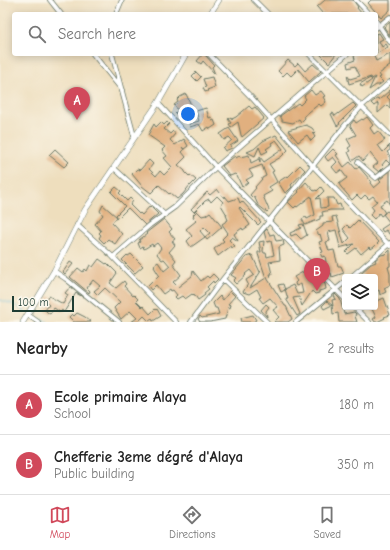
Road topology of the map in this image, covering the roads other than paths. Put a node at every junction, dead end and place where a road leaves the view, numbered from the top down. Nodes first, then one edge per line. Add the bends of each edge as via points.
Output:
1 (50, 0) edge
2 (122, 0) edge
3 (219, 0) edge
4 (254, 0) edge
5 (356, 0) edge
6 (59, 12) edge
7 (117, 12) edge
8 (211, 12) edge
9 (266, 12) edge
10 (367, 12) edge
11 (390, 17) edge
12 (378, 27) edge
13 (390, 42) edge
14 (95, 56) edge
15 (113, 56) edge
16 (185, 56) edge
17 (211, 56) edge
18 (311, 56) edge
19 (345, 56) edge
20 (327, 71) junction
21 (390, 82) edge
22 (123, 92) junction
23 (158, 103) junction
24 (362, 106) junction
25 (272, 120) junction
26 (134, 136) junction
27 (390, 136) edge
28 (358, 162) dead end
29 (313, 166) junction
30 (216, 167) junction
31 (390, 167) edge
32 (114, 168) junction
33 (165, 214) junction
34 (270, 222) junction
35 (76, 225) junction
36 (390, 244) edge
37 (113, 256) junction
38 (54, 271) junction
39 (355, 274) edge
40 (223, 279) junction
41 (342, 285) edge
42 (336, 290) junction
43 (342, 296) edge
44 (357, 310) edge
45 (28, 315) junction
46 (23, 322) edge
47 (38, 322) edge
48 (119, 322) edge
49 (176, 322) edge
50 (191, 322) edge
51 (267, 322) edge
52 (296, 322) edge
53 (369, 322) edge

1 - 6 street
2 - 7 street
3 - 8 main road
4 - 9 street
5 - 10 street
11 - 12 street
12 - 13 street
14 - 22 street
15 - 22 street
16 - 23 main road
17 - 25 street
18 - 20 street
19 - 20 street
20 - 24 street
20 - 25 street
21 - 24 street
22 - 26 street
23 - 26 main road
23 - 30 street
24 - 27 street
24 - 29 street
25 - 29 street
25 - 30 street
26 - 32 main road
28 - 31 street via 376,178
29 - 34 street
29 - 36 street
30 - 33 street via 175,208
30 - 34 street
32 - 33 street
32 - 35 main road
33 - 37 street
34 - 40 street
34 - 42 street
35 - 37 street
35 - 38 main road
36 - 39 street
37 - 49 street
38 - 45 main road
38 - 48 street
40 - 50 street
40 - 51 street
41 - 42 street
42 - 43 street
42 - 52 street
44 - 53 street
45 - 46 main road
45 - 47 street

